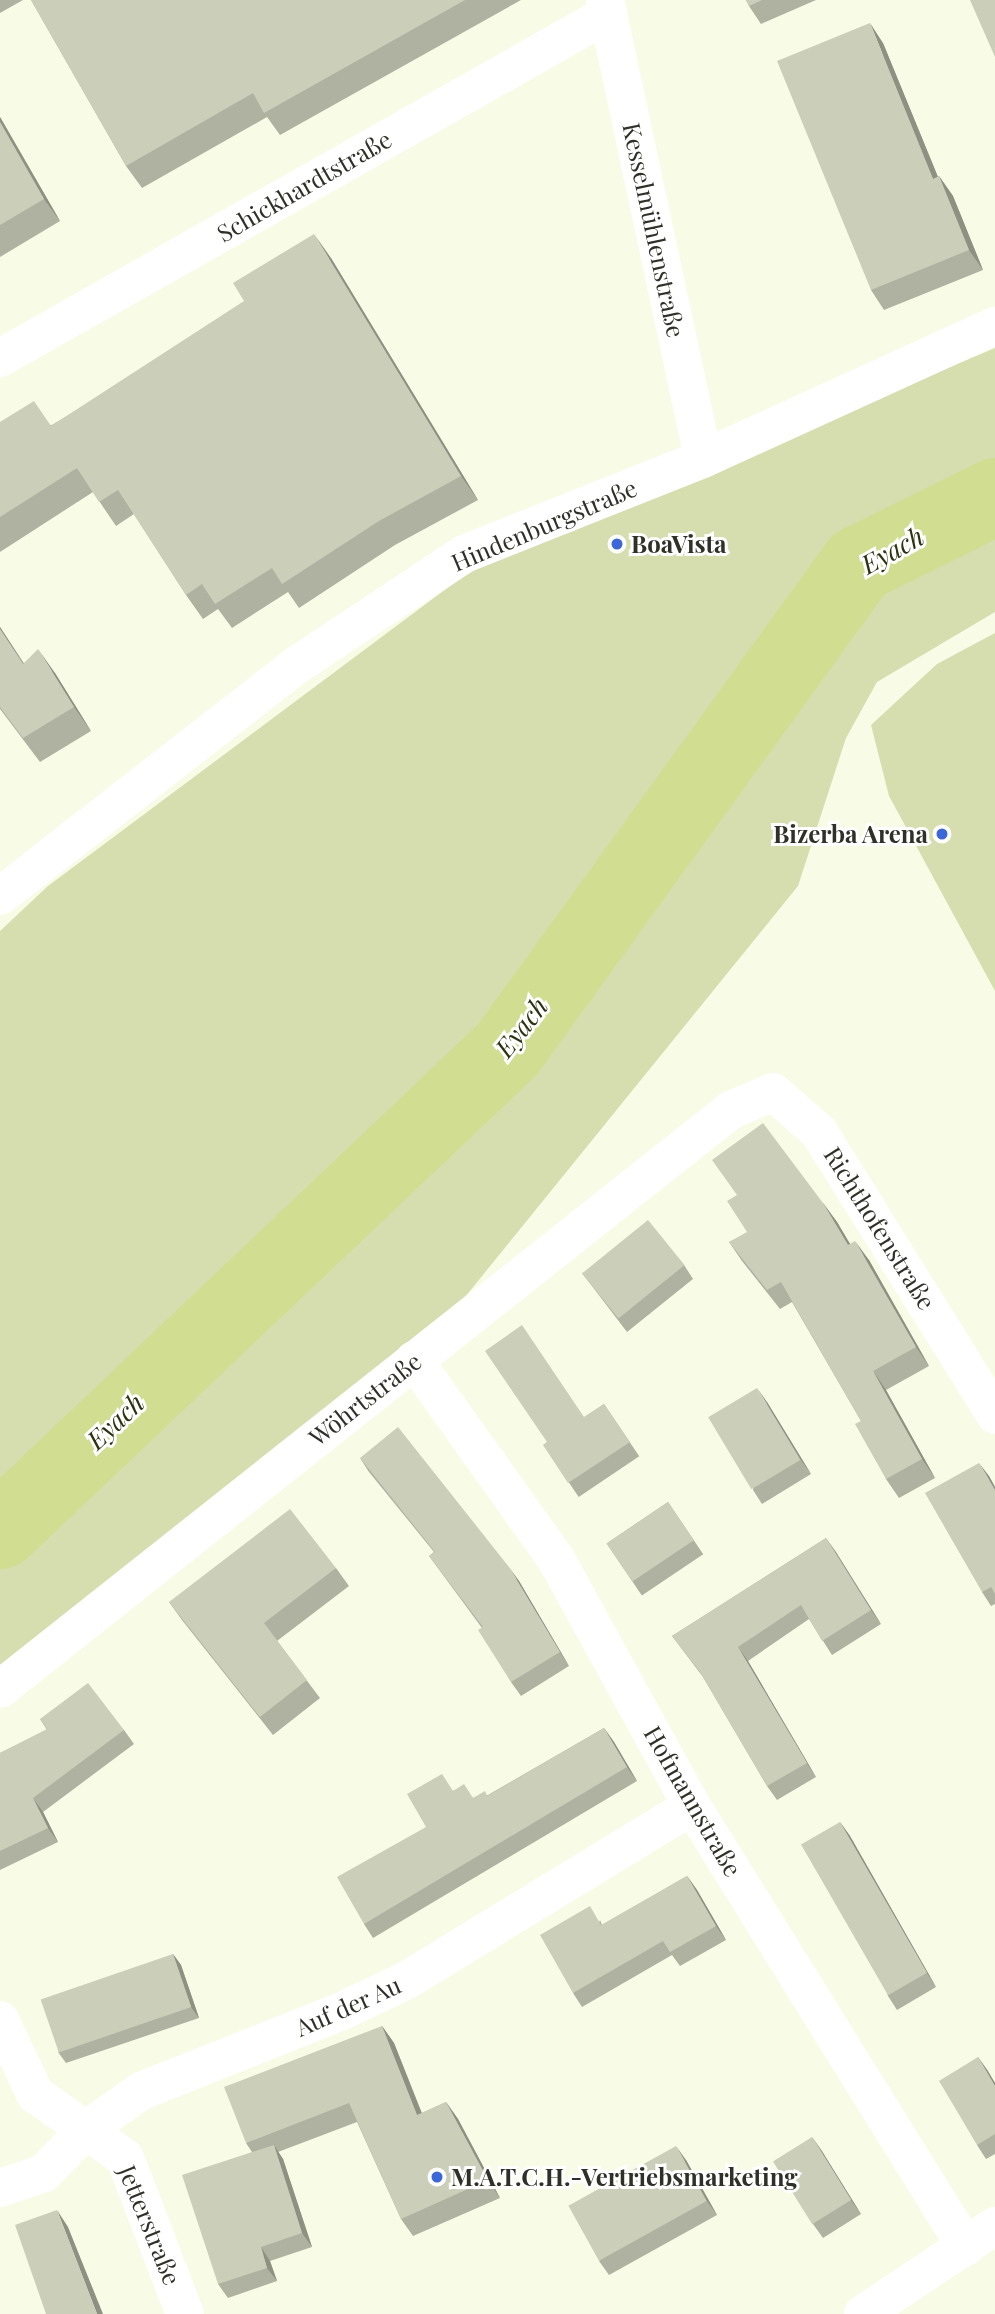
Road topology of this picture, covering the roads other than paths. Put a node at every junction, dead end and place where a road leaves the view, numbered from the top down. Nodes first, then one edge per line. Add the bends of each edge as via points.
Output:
1 (607, 7) edge
2 (995, 326) edge
3 (0, 358) edge
4 (703, 459) junction
5 (0, 895) edge
6 (731, 1110) joint
7 (414, 1360) junction
8 (995, 1415) edge
9 (0, 1689) edge
10 (692, 1806) junction
11 (0, 2020) edge
12 (86, 2130) junction
13 (0, 2188) edge
14 (981, 2236) edge
15 (891, 2308) edge
16 (185, 2314) edge

1 - 3 street, Schickhardtstraße
1 - 4 street, Kesselmühlenstraße
2 - 4 street, Hindenburgstraße
4 - 5 street, Hindenburgstraße via 464,554 294,667
6 - 7 street, Wöhrtstraße
6 - 8 street, Richthofenstraße via 773,1092 819,1132
7 - 9 street, Wöhrtstraße
7 - 10 street, Hofmannstraße via 556,1559
10 - 12 street, Auf der Au via 407,1980 340,2012 141,2091
10 - 14 street, Hofmannstraße
11 - 12 street, Jetterstraße via 35,2094
12 - 13 street, Auf der Au via 44,2173
12 - 16 street, Jetterstraße via 125,2158
14 - 15 street

